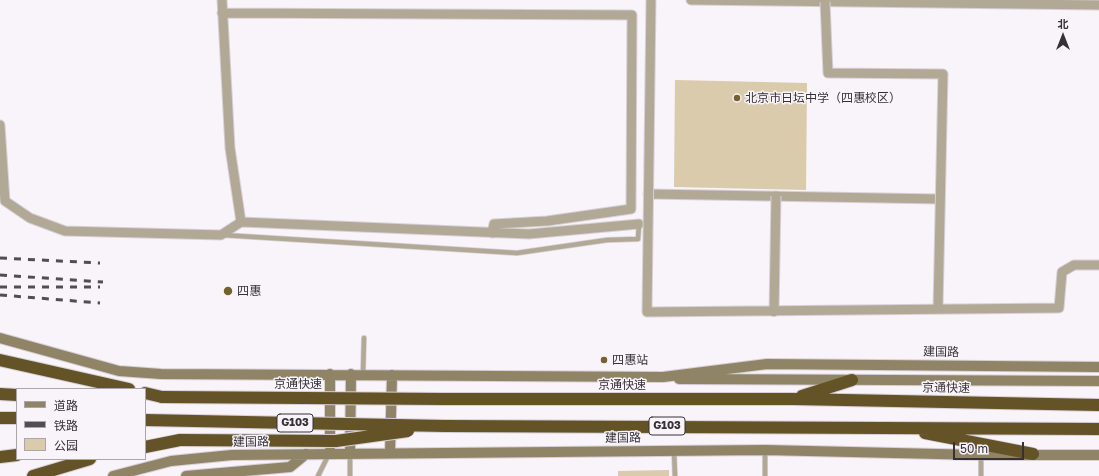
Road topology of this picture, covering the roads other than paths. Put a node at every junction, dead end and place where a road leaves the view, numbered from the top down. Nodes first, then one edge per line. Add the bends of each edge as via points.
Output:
1 (222, 0) edge
2 (651, 0) edge
3 (691, 0) edge
4 (825, 2) junction
5 (1099, 5) edge
6 (222, 13) junction
7 (0, 125) edge
8 (648, 194) junction
9 (776, 196) junction
10 (940, 199) junction
11 (241, 222) junction
12 (639, 224) joint
13 (492, 233) junction
14 (221, 235) junction
15 (1099, 265) edge
16 (938, 309) junction
17 (774, 312) junction
18 (0, 338) edge
19 (364, 338) dead end
20 (0, 360) edge
21 (1099, 367) edge
22 (330, 374) junction
23 (351, 374) junction
24 (363, 374) junction
25 (392, 375) junction
26 (663, 376) junction
27 (852, 380) junction
28 (1099, 381) edge
29 (125, 388) edge
30 (146, 393) edge
31 (0, 394) edge
32 (16, 395) edge
33 (146, 396) edge
34 (162, 397) junction
35 (793, 399) junction
36 (1099, 406) edge
37 (0, 418) edge
38 (16, 418) edge
39 (146, 420) edge
40 (444, 426) junction
41 (890, 427) junction
42 (1099, 429) edge
43 (180, 440) junction
44 (146, 442) edge
45 (146, 447) edge
46 (765, 450) junction
47 (674, 451) junction
48 (390, 452) junction
49 (330, 453) junction
50 (350, 453) junction
51 (306, 454) junction
52 (1033, 454) junction
53 (1099, 454) edge
54 (16, 455) edge
55 (981, 456) junction
56 (0, 457) edge
57 (87, 460) edge
58 (33, 476) edge
59 (114, 476) edge
60 (186, 476) edge
61 (318, 476) edge
62 (350, 476) edge
63 (675, 476) edge
64 (765, 476) edge
65 (981, 476) edge

1 - 6 street
2 - 8 street, bridge
3 - 4 street
4 - 5 street
4 - 10 street, bridge via 828,73 943,74
6 - 11 street via 230,148
6 - 13 street via 632,15 631,209 547,221 494,224
7 - 14 street via 5,201 30,218 65,231
8 - 9 street
8 - 17 street, bridge via 647,312
9 - 10 street
9 - 17 street, bridge
10 - 16 street, bridge
11 - 13 street
11 - 14 street
12 - 13 street via 529,234
12 - 14 lane via 638,239 607,240 516,253
15 - 16 street, bridge via 1074,265 1062,272 1059,308
16 - 17 street, bridge
18 - 22 main road via 119,371 161,374
19 - 24 lane
20 - 29 highway
21 - 26 main road, 建国路 via 767,364
22 - 23 main road, 建国路
22 - 49 main road
23 - 24 main road, 建国路
23 - 50 main road
24 - 25 main road, 建国路
25 - 26 main road, 建国路
25 - 48 main road
26 - 27 main road via 687,380
27 - 28 main road
27 - 35 highway
30 - 34 highway
31 - 32 highway
33 - 34 highway, 京通快速 / G103
34 - 35 highway, 京通快速 / G103, bridge
35 - 36 highway, 京通快速 / G103
37 - 38 highway
39 - 40 highway, G103, bridge
40 - 41 highway, G103
40 - 43 highway, bridge via 336,441
41 - 42 highway, G103
41 - 52 highway
43 - 44 highway
43 - 45 highway
46 - 47 main road, 建国路
46 - 55 main road, 建国路
46 - 64 lane
47 - 48 main road, 建国路
47 - 63 lane
48 - 50 main road, 建国路
49 - 50 main road, 建国路
49 - 51 main road, 建国路
49 - 61 lane
50 - 62 lane
51 - 59 main road, 建国路 via 232,455 171,461
51 - 60 main road via 290,467
52 - 53 main road, 建国路
52 - 55 main road, 建国路
54 - 56 highway
55 - 65 lane
57 - 58 highway

